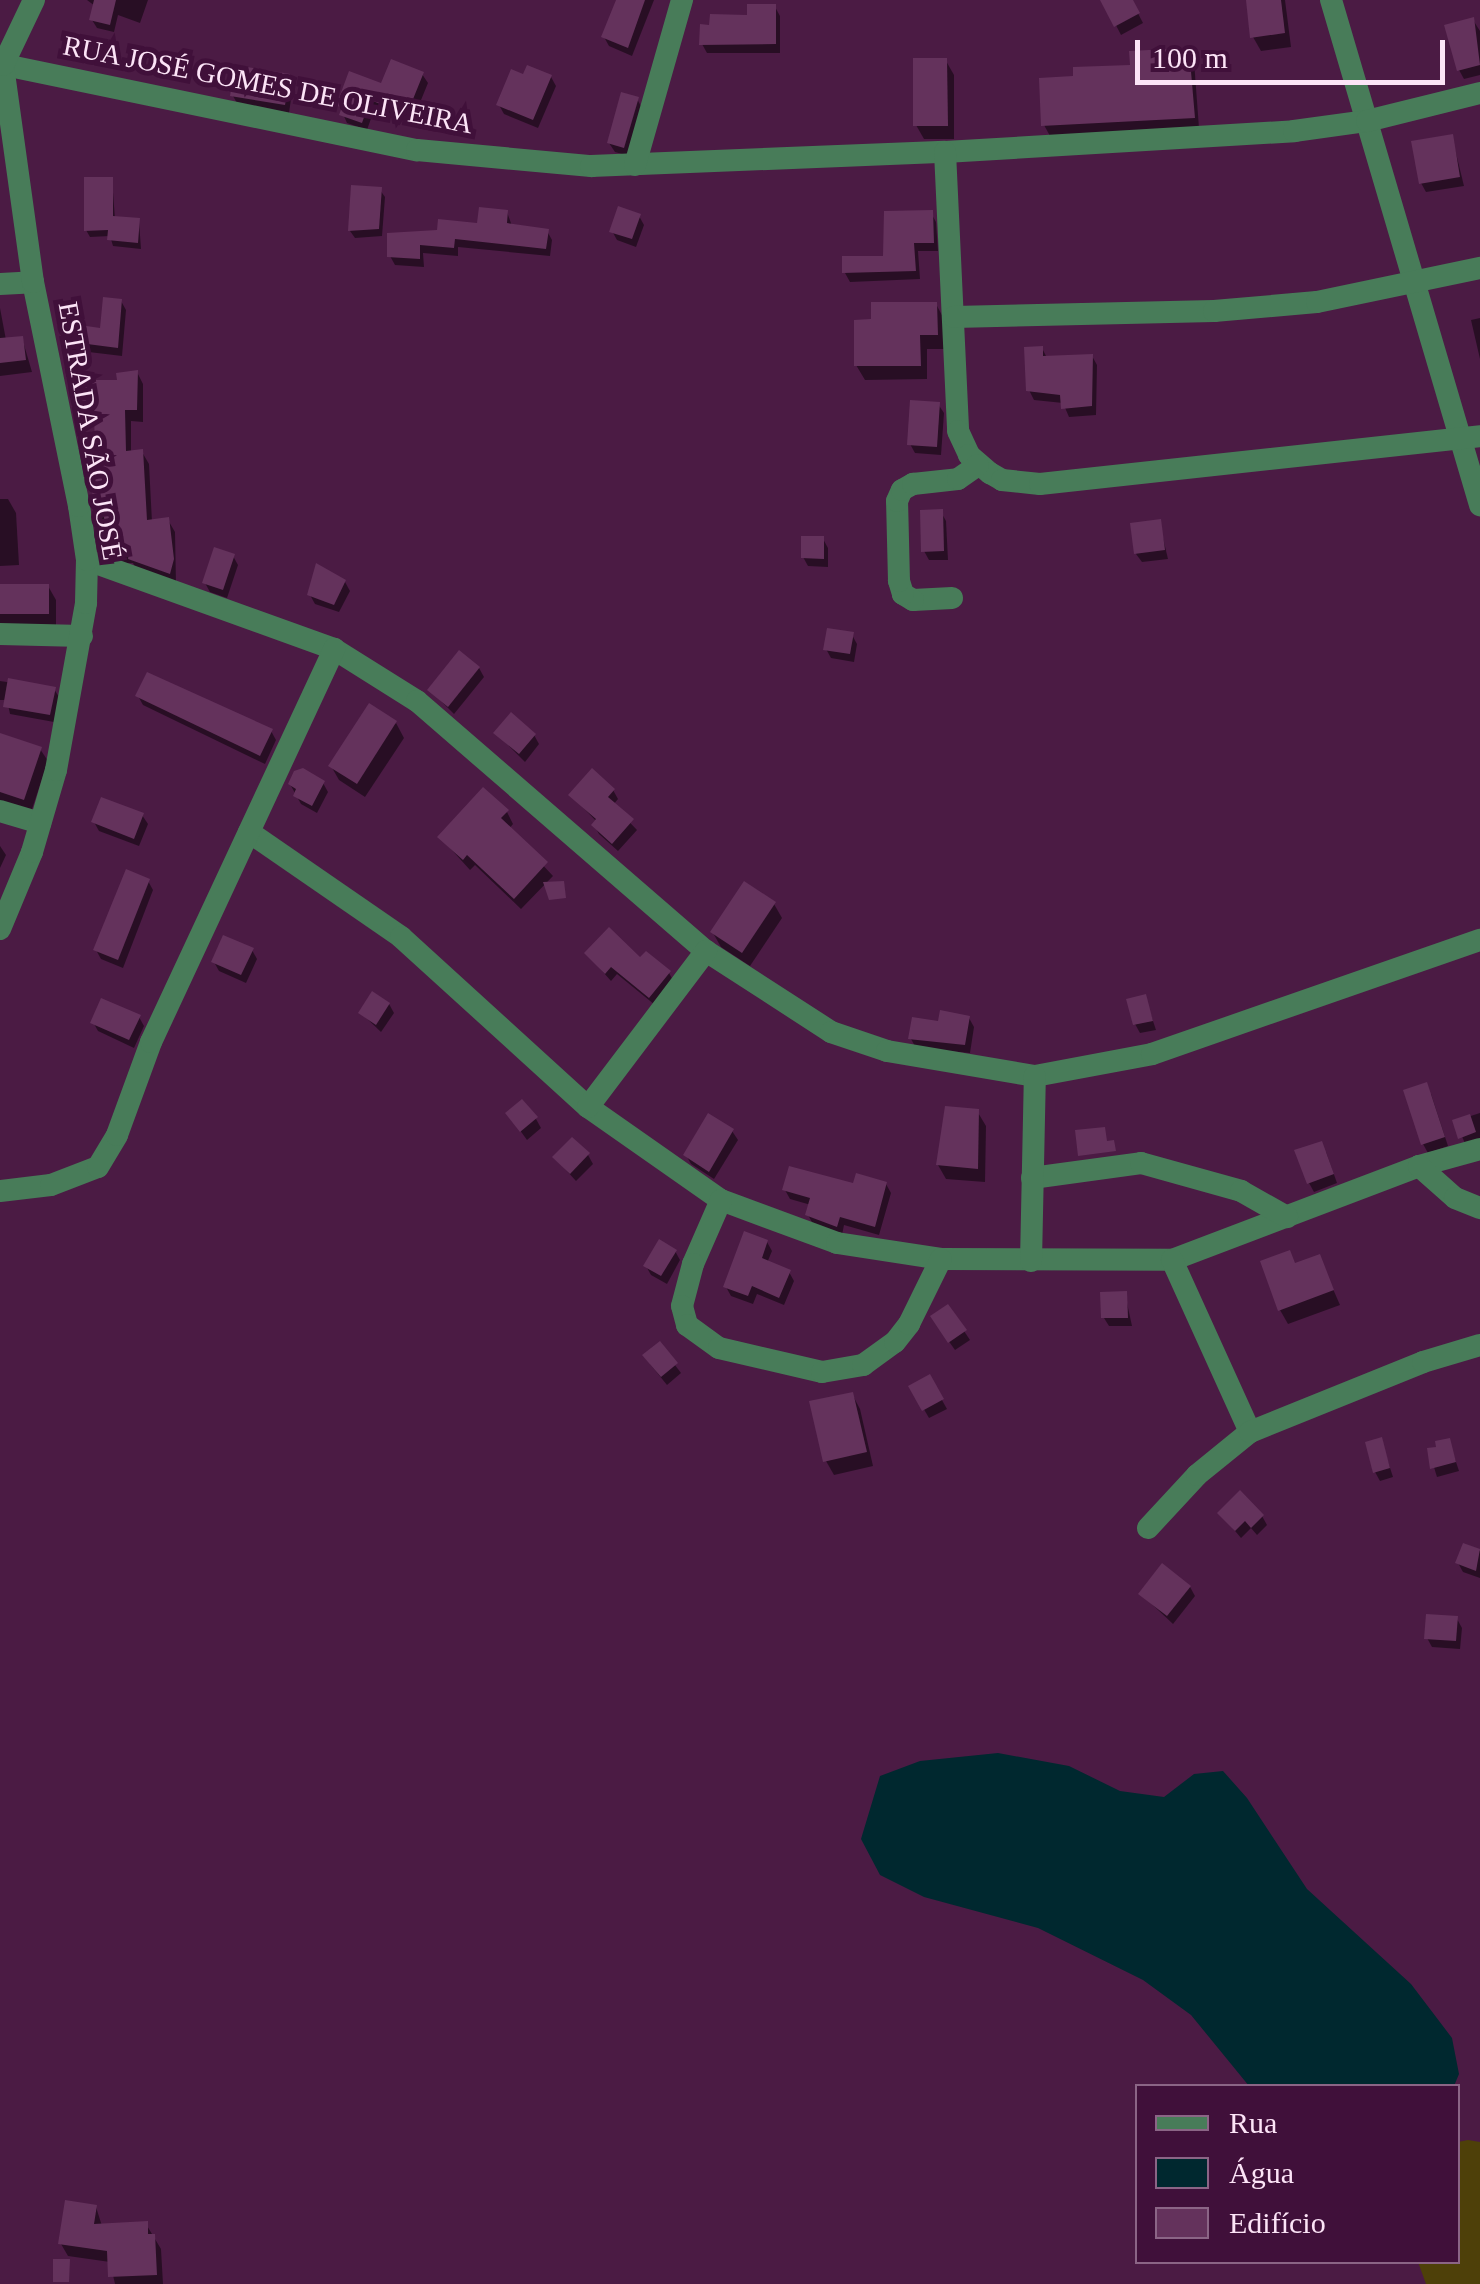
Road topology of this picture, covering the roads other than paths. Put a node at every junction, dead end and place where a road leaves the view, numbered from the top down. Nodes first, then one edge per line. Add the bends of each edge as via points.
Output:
1 (34, 0) edge
2 (682, 0) edge
3 (1331, 0) edge
4 (2, 65) edge
5 (1480, 93) edge
6 (1367, 121) junction
7 (945, 152) junction
8 (635, 165) junction
9 (1480, 268) edge
10 (33, 282) junction
11 (1417, 282) junction
12 (0, 284) edge
13 (954, 317) junction
14 (1471, 438) edge
15 (978, 465) junction
16 (1480, 504) edge
17 (87, 560) junction
18 (952, 598) dead end
19 (0, 634) edge
20 (82, 636) junction
21 (334, 649) junction
22 (0, 811) edge
23 (40, 823) junction
24 (249, 832) junction
25 (0, 929) edge
26 (1480, 940) edge
27 (706, 951) junction
28 (1035, 1076) junction
29 (588, 1107) junction
30 (1480, 1149) edge
31 (1419, 1166) junction
32 (1032, 1178) junction
33 (0, 1191) edge
34 (720, 1200) junction
35 (1480, 1208) edge
36 (1287, 1217) junction
37 (941, 1260) junction
38 (1172, 1260) junction
39 (1031, 1261) junction
40 (1480, 1345) edge
41 (1250, 1432) junction
42 (1148, 1528) dead end

1 - 4 street
2 - 8 street
3 - 6 street
4 - 8 street, RUA JOSÉ GOMES DE OLIVEIRA via 416,150
4 - 10 street, ESTRADA SÃO JOSÉ
5 - 6 street, RUA JOSÉ GOMES DE OLIVEIRA
6 - 7 street, RUA JOSÉ GOMES DE OLIVEIRA
6 - 11 street
7 - 8 street, RUA JOSÉ GOMES DE OLIVEIRA
7 - 13 street
9 - 11 street
10 - 12 street
10 - 17 street, ESTRADA SÃO JOSÉ
11 - 13 street via 1317,302 1214,312
11 - 14 street
13 - 15 street via 958,431
14 - 15 street via 1040,484 1002,480
14 - 16 street
15 - 18 street via 958,480 913,484 897,501 903,594 913,600
17 - 20 street, ESTRADA SÃO JOSÉ
17 - 21 street
19 - 20 street
20 - 23 street, ESTRADA SÃO JOSÉ
21 - 24 street
21 - 27 street via 417,701
22 - 23 street
23 - 25 street, ESTRADA SÃO JOSÉ
24 - 29 street via 401,937
24 - 33 street via 98,1167 51,1185
26 - 28 street via 1152,1054
27 - 28 street via 831,1032 887,1052
27 - 29 street
28 - 32 street
29 - 34 street
30 - 31 street
31 - 35 street via 1455,1198
31 - 36 street
32 - 36 street via 1141,1164 1241,1191
32 - 39 street
34 - 37 street via 837,1244
34 - 37 street via 682,1306 694,1333 737,1352 822,1372 863,1365 909,1324
36 - 38 street
37 - 39 street
38 - 39 street
38 - 41 street
40 - 41 street
41 - 42 street via 1197,1475

